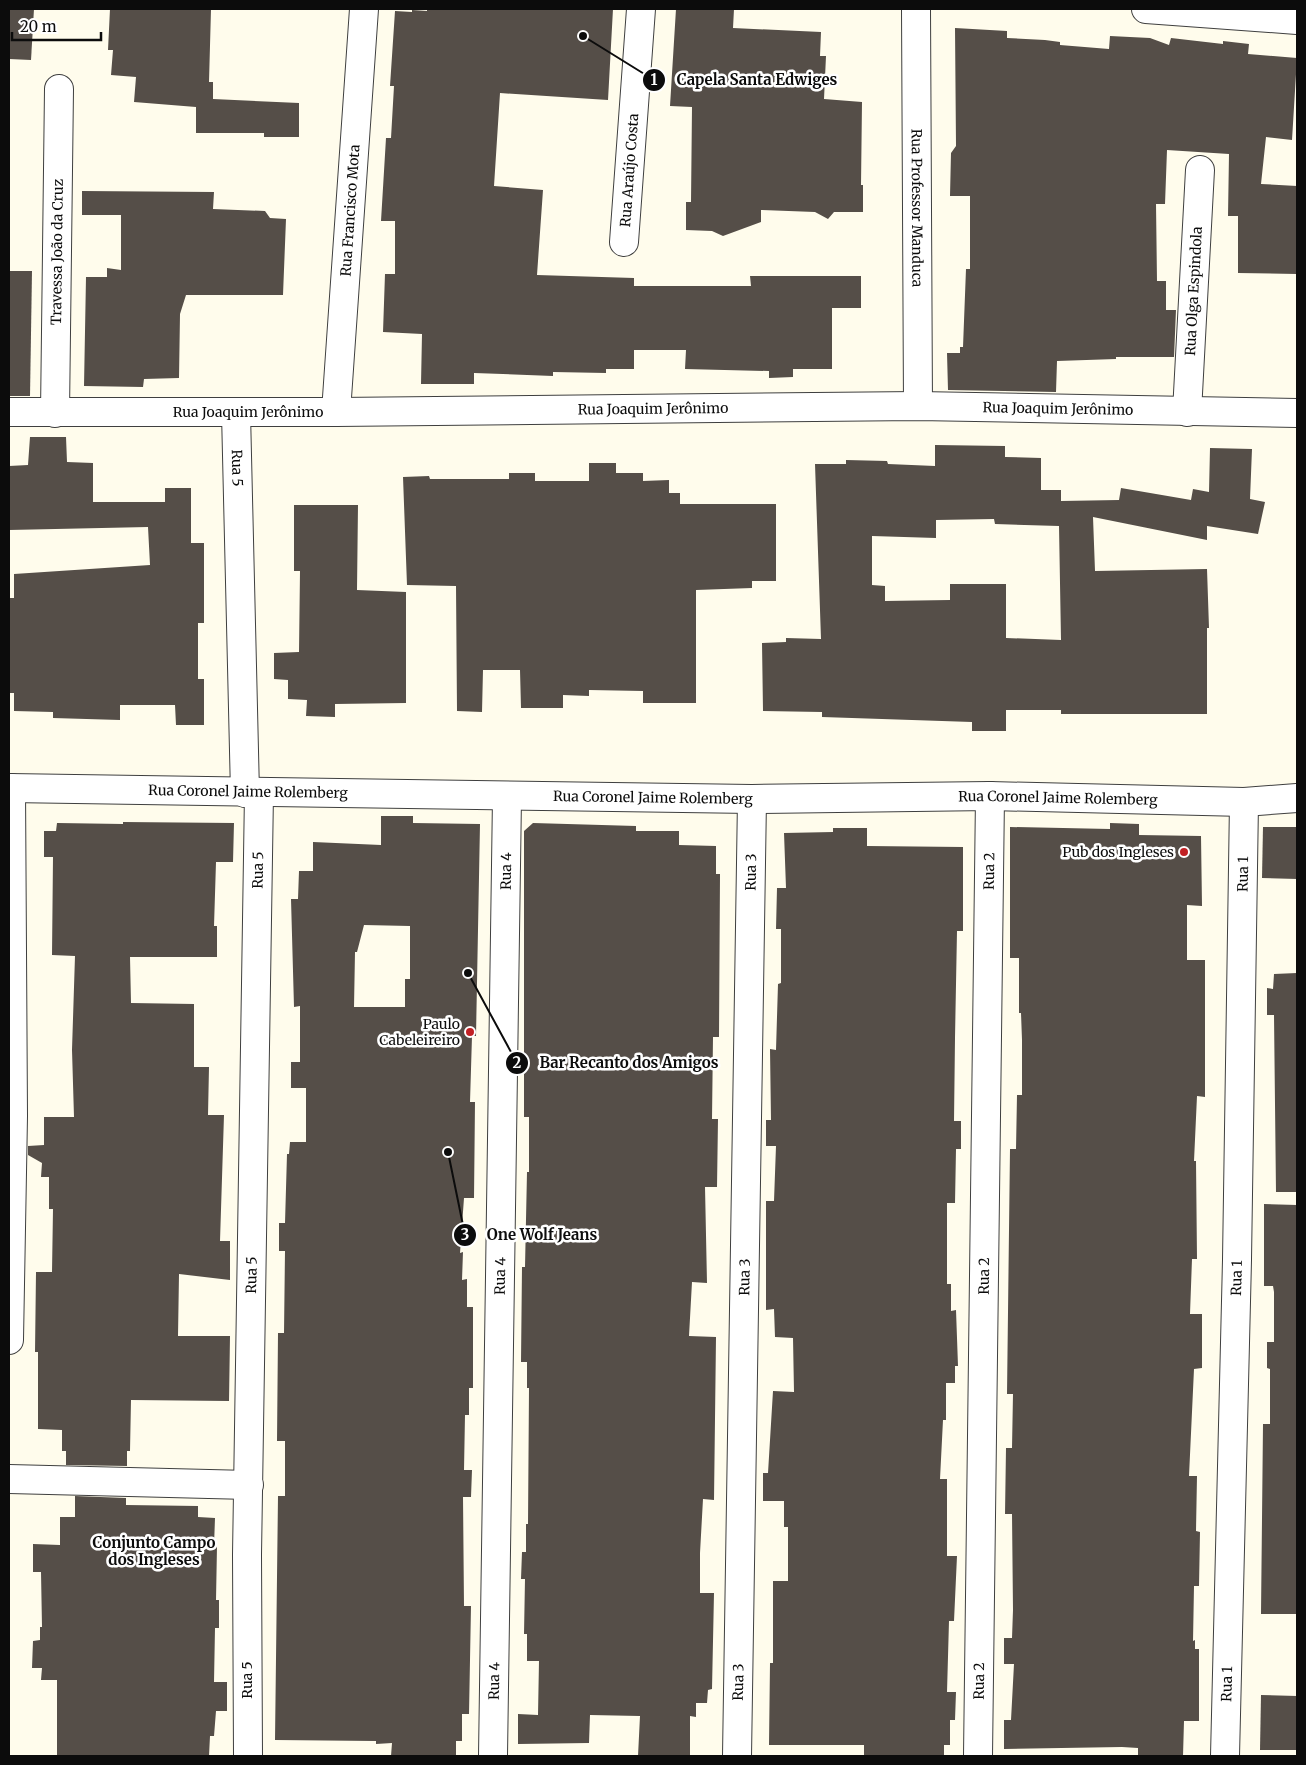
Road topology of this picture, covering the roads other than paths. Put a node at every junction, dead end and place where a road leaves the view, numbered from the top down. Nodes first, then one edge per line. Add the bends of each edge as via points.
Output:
1 (364, 9) edge
2 (641, 9) edge
3 (916, 9) edge
4 (1146, 9) edge
5 (1297, 20) edge
6 (59, 89) dead end
7 (1200, 170) dead end
8 (624, 242) dead end
9 (918, 406) junction
10 (9, 412) edge
11 (336, 412) junction
12 (1187, 412) junction
13 (55, 413) junction
14 (236, 413) junction
15 (1297, 413) edge
16 (10, 788) edge
17 (252, 793) junction
18 (990, 796) junction
19 (507, 797) junction
20 (1297, 798) edge
21 (752, 799) junction
22 (1244, 802) junction
23 (9, 1340) edge
24 (9, 1479) edge
25 (249, 1485) junction
26 (248, 1756) edge
27 (493, 1756) edge
28 (736, 1756) edge
29 (978, 1756) edge
30 (1225, 1756) edge

1 - 11 street, Rua Francisco Mota
2 - 8 street, Rua Araújo Costa
3 - 9 street, Rua Professor Manduca
4 - 5 street
6 - 13 street, Travessa João da Cruz
7 - 12 street, Rua Olga Espindola
9 - 11 street, Rua Joaquim Jerônimo
9 - 12 street, Rua Joaquim Jerônimo
10 - 13 street, Rua Joaquim Jerônimo
11 - 14 street, Rua Joaquim Jerônimo
12 - 15 street, Rua Joaquim Jerônimo
13 - 14 street, Rua Joaquim Jerônimo
14 - 17 street, Rua 5
16 - 17 street, Rua Coronel Jaime Rolemberg
16 - 23 street via 13,1116
17 - 19 street, Rua Coronel Jaime Rolemberg
17 - 25 street, Rua 5
18 - 21 street, Rua Coronel Jaime Rolemberg
18 - 22 street, Rua Coronel Jaime Rolemberg
18 - 29 street, Rua 2
19 - 21 street, Rua Coronel Jaime Rolemberg
19 - 27 street, Rua 4
20 - 22 street, Rua Coronel Jaime Rolemberg
21 - 28 street, Rua 3
22 - 30 street, Rua 1
24 - 25 street
25 - 26 street, Rua 5

